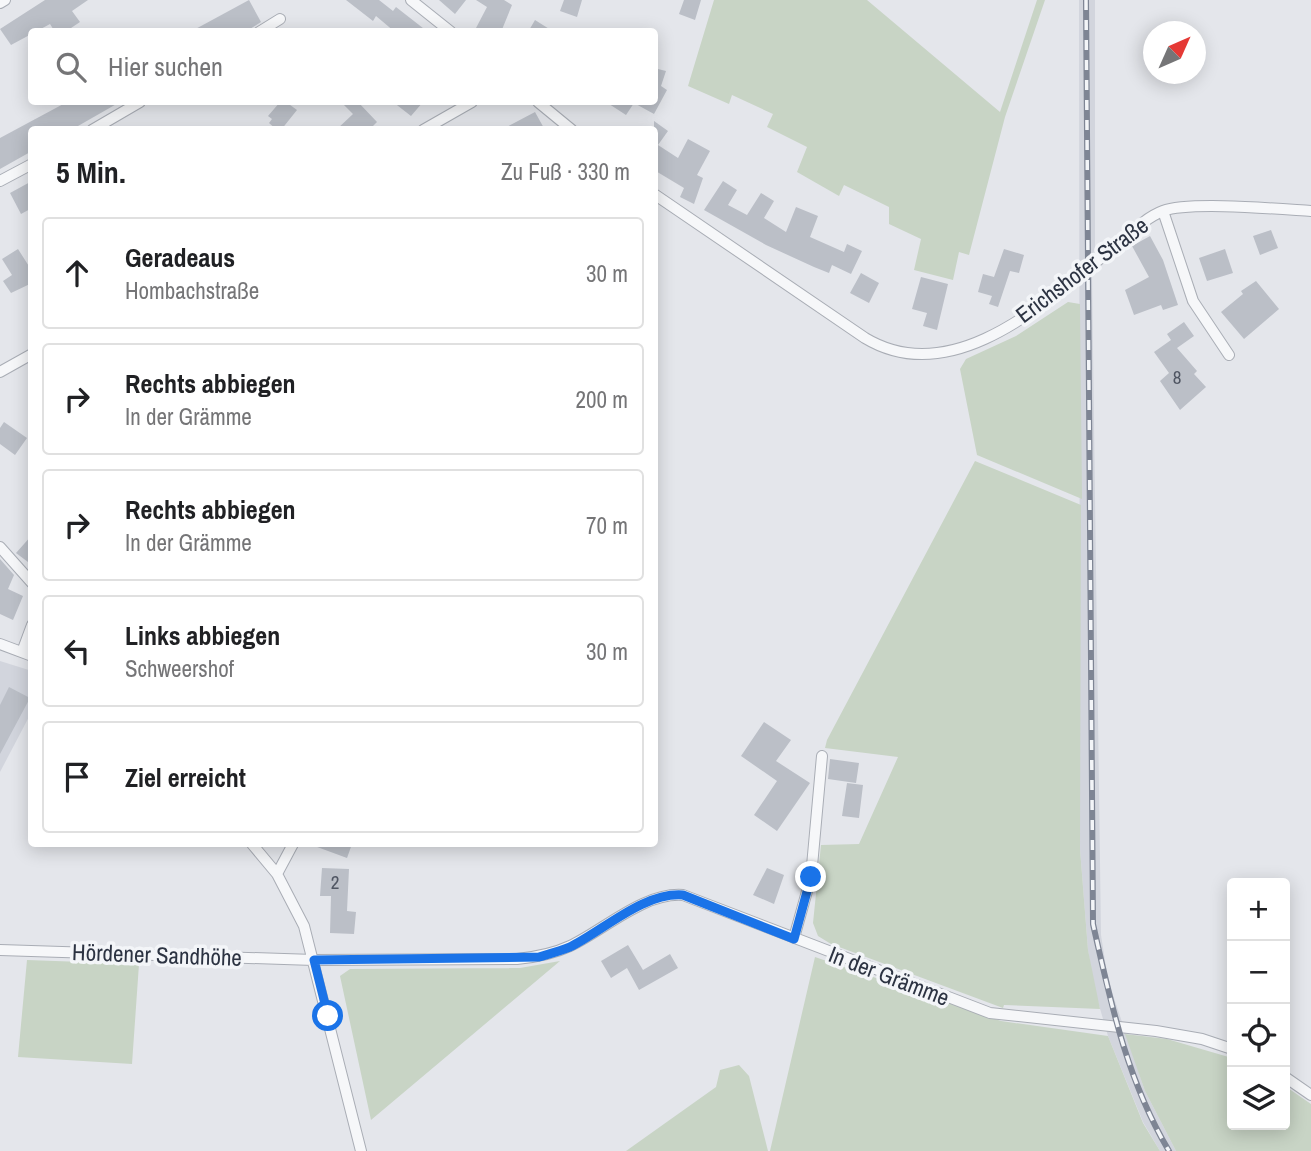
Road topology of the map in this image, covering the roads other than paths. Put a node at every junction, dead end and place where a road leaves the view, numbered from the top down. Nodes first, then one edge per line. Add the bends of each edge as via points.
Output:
1 (5, 0) edge
2 (411, 0) edge
3 (0, 3) edge
4 (280, 19) dead end
5 (265, 28) edge
6 (446, 28) edge
7 (134, 105) edge
8 (467, 105) edge
9 (542, 105) edge
10 (99, 126) edge
11 (430, 126) edge
12 (567, 126) edge
13 (28, 166) edge
14 (0, 181) edge
15 (658, 197) edge
16 (1163, 211) junction
17 (1311, 211) edge
18 (1229, 355) dead end
19 (28, 356) edge
20 (0, 372) edge
21 (0, 547) edge
22 (28, 578) edge
23 (0, 644) edge
24 (27, 654) edge
25 (822, 756) dead end
26 (254, 847) edge
27 (291, 847) edge
28 (277, 874) junction
29 (794, 939) junction
30 (0, 950) edge
31 (314, 960) junction
32 (1227, 1047) edge
33 (1290, 1080) edge
34 (1311, 1095) edge
35 (361, 1151) edge

1 - 3 street
2 - 6 street
4 - 5 street
7 - 10 street
8 - 11 street
9 - 12 street
13 - 14 street
15 - 16 street, Erichshofer Straße via 884,350 909,355 956,350 1014,323
16 - 17 street, Erichshofer Straße via 1191,206
16 - 18 street via 1193,301
19 - 20 street
21 - 22 street
23 - 24 street
25 - 29 street via 811,877
26 - 28 street
27 - 28 street
28 - 31 street via 304,926
29 - 31 street, In der Grämme via 671,894 569,947 539,957
29 - 32 street, In der Grämme via 990,1013 1156,1031
30 - 31 street, Hördener Sandhöhe
31 - 35 street
33 - 34 street

